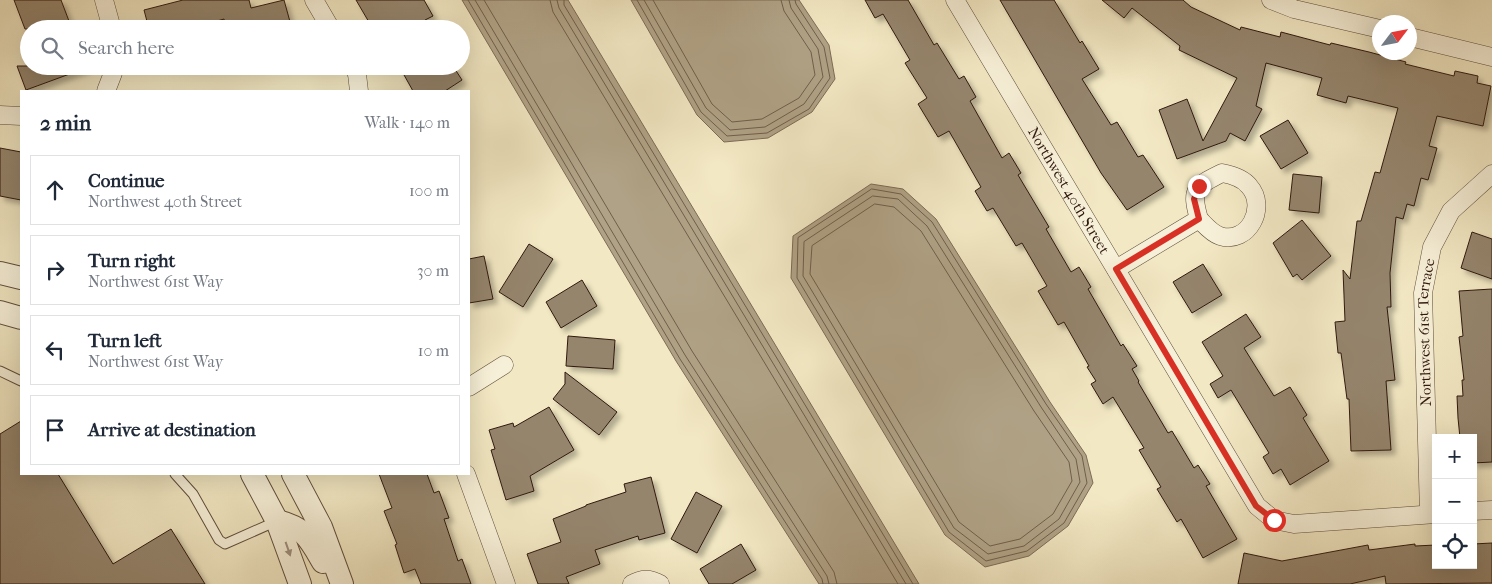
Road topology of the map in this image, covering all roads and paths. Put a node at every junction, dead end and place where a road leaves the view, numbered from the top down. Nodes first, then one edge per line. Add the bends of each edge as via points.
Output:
1 (104, 0) edge
2 (314, 0) edge
3 (955, 0) edge
4 (1271, 0) edge
5 (110, 20) edge
6 (326, 20) edge
7 (1372, 27) edge
8 (1417, 39) edge
9 (1492, 57) edge
10 (112, 75) edge
11 (357, 75) edge
12 (106, 90) edge
13 (358, 90) edge
14 (0, 116) edge
15 (20, 116) edge
16 (1492, 174) edge
17 (1199, 219) dead end
18 (1116, 269) junction
19 (0, 273) edge
20 (20, 278) edge
21 (0, 312) edge
22 (20, 318) edge
23 (504, 365) dead end
24 (0, 371) edge
25 (20, 381) edge
26 (470, 387) edge
27 (176, 475) edge
28 (253, 475) edge
29 (294, 475) edge
30 (466, 475) edge
31 (1492, 510) edge
32 (1477, 511) edge
33 (1432, 514) edge
34 (277, 521) junction
35 (300, 584) edge
36 (336, 584) edge
37 (342, 584) edge
38 (506, 584) edge
39 (632, 584) edge
40 (660, 584) edge

1 - 5 street
2 - 6 street
3 - 18 street, Northwest 40th Street
4 - 7 street via 1294,9
8 - 9 street
10 - 12 street
11 - 13 street
14 - 15 street
16 - 33 street, Northwest 61st Terrace via 1451,211 1432,247 1423,294
17 - 18 street
18 - 33 street, Northwest 40th Street via 1256,506 1274,520 1294,524
19 - 20 street
21 - 22 street
23 - 26 street
24 - 25 lane
27 - 34 lane via 193,494 219,540 225,544
28 - 34 street
29 - 37 street via 321,528
30 - 38 street
31 - 32 street
34 -> 35 street
34 - 36 street via 292,525 308,536
39 - 40 street via 645,579

